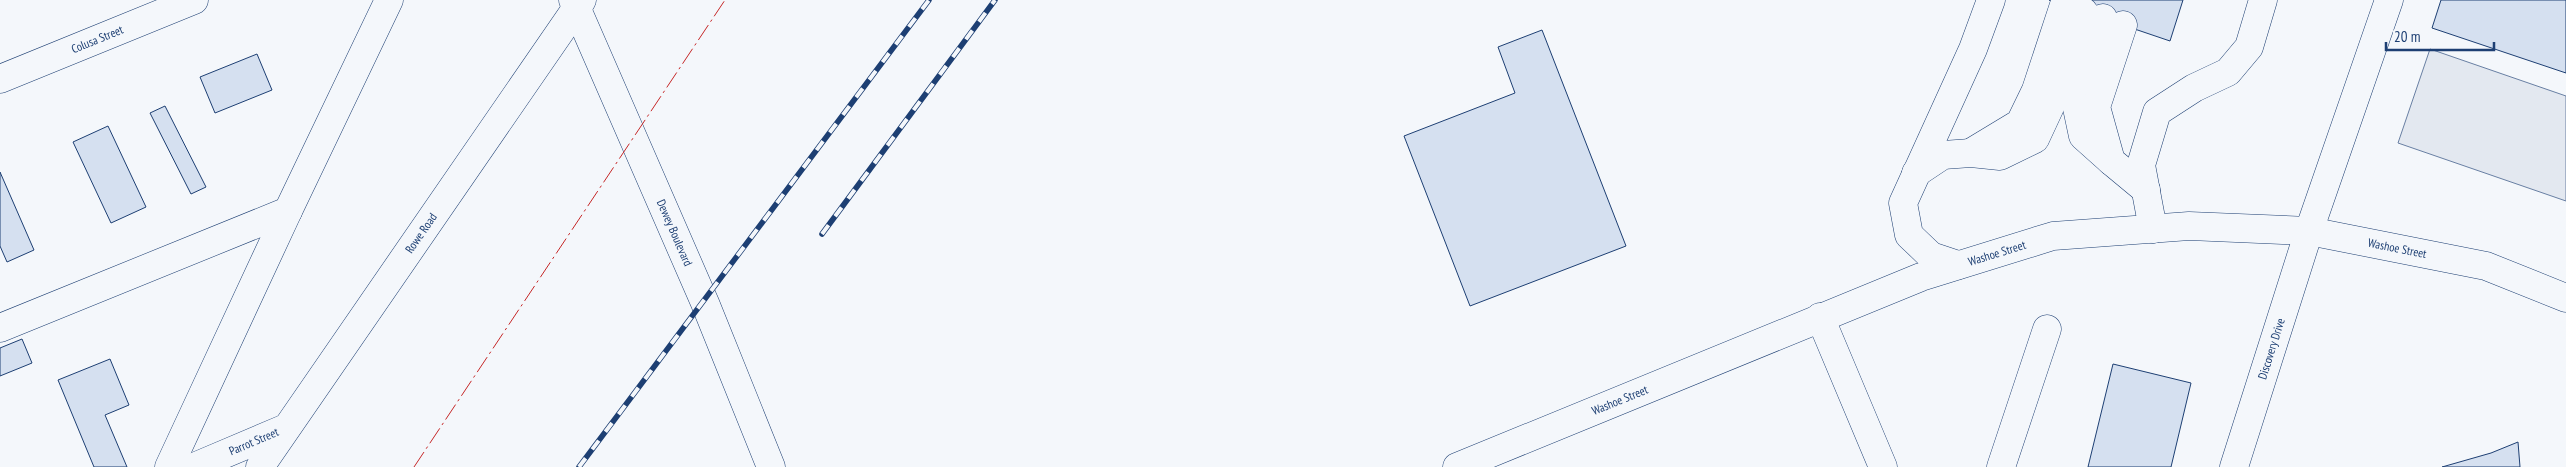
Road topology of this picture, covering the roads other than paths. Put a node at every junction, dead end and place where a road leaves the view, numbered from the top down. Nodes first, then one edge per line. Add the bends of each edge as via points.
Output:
1 (194, 0) edge
2 (389, 0) edge
3 (1991, 0) edge
4 (2263, 0) edge
5 (2389, 0) edge
6 (577, 3) edge
7 (0, 79) edge
8 (1916, 173) junction
9 (2146, 190) junction
10 (288, 211) junction
11 (2153, 229) junction
12 (2309, 230) junction
13 (1958, 265) junction
14 (2566, 298) edge
15 (1820, 317) junction
16 (0, 328) edge
17 (2047, 329) dead end
18 (286, 428) junction
19 (169, 467) edge
20 (194, 467) edge
21 (260, 467) edge
22 (771, 467) edge
23 (1457, 467) edge
24 (1883, 467) edge
25 (2001, 467) edge
26 (2234, 467) edge

1 - 7 street, Colusa Street
2 - 10 street
3 - 8 street via 1973,49
4 - 9 street via 2249,48 2228,72 2194,88 2157,112 2141,165
5 - 12 street, Discovery Drive
6 - 18 street, Rowe Road
6 - 22 street, Dewey Boulevard
8 - 9 street via 1943,155 1970,153 2020,122 2036,90 2093,15 2076,103 2082,136
8 - 13 street via 1903,203 1909,235 1931,256
9 - 11 street
10 - 16 street
10 - 19 street
11 - 12 street, Washoe Street via 2189,226
11 - 13 street, Washoe Street via 2052,236
12 - 14 street, Washoe Street via 2486,266
12 - 26 street, Discovery Drive
13 - 15 street, Washoe Street
15 - 23 street, Washoe Street
15 - 24 street
17 - 25 street
18 - 20 street, Parrot Street
18 - 21 street, Rowe Road

